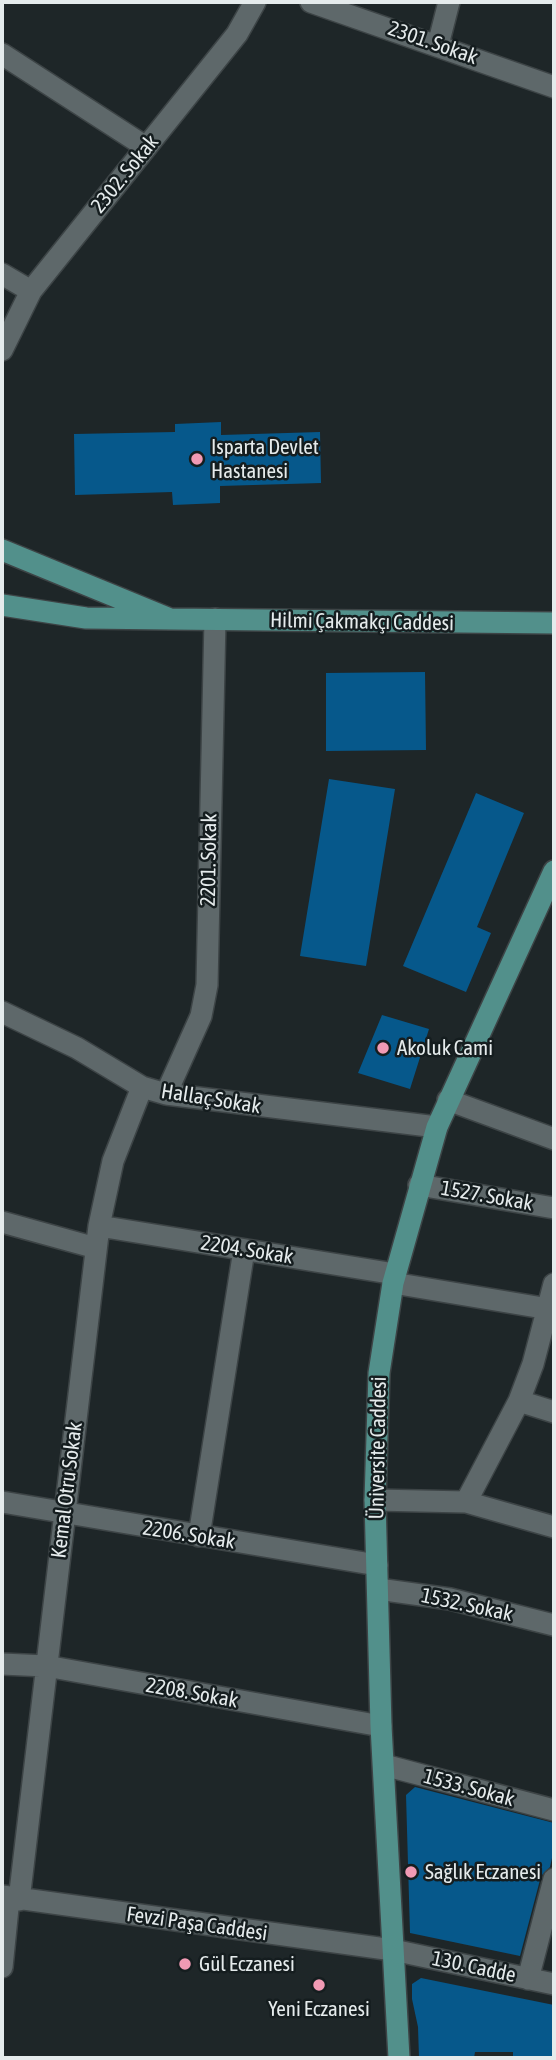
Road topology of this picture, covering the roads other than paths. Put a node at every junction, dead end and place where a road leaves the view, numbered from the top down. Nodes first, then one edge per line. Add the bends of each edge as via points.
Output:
1 (256, 2) edge
2 (311, 2) edge
3 (449, 2) edge
4 (438, 45) junction
5 (2, 54) edge
6 (554, 87) edge
7 (146, 147) junction
8 (2, 274) edge
9 (31, 291) junction
10 (2, 350) edge
11 (2, 550) edge
12 (2, 605) edge
13 (170, 618) junction
14 (215, 619) junction
15 (554, 623) edge
16 (532, 625) junction
17 (554, 632) edge
18 (554, 871) edge
19 (2, 1012) edge
20 (142, 1087) junction
21 (166, 1094) junction
22 (448, 1100) junction
23 (438, 1127) junction
24 (554, 1139) edge
25 (419, 1185) junction
26 (554, 1208) edge
27 (2, 1222) edge
28 (99, 1226) junction
29 (96, 1248) junction
30 (244, 1250) junction
31 (394, 1278) junction
32 (554, 1284) edge
33 (549, 1309) junction
34 (519, 1401) junction
35 (554, 1412) edge
36 (376, 1500) junction
37 (466, 1502) junction
38 (2, 1503) edge
39 (64, 1515) junction
40 (554, 1527) edge
41 (199, 1536) junction
42 (377, 1565) junction
43 (378, 1589) junction
44 (554, 1625) edge
45 (2, 1664) edge
46 (46, 1666) junction
47 (381, 1727) junction
48 (384, 1765) junction
49 (554, 1810) edge
50 (554, 1879) edge
51 (10, 1898) edge
52 (393, 1950) junction
53 (2, 1967) edge
54 (528, 1979) junction
55 (554, 1984) edge
56 (399, 2058) edge

1 - 7 street, 2302. Sokak via 237,34
2 - 4 street, 2301. Sokak
3 - 4 street
4 - 6 street, 2301. Sokak
5 - 7 street
7 - 9 street, 2302. Sokak
8 - 9 street
9 - 10 street, 2302. Sokak
11 - 13 main road, Hilmi Çakmakçı Caddesi
12 - 13 main road, Hilmi Çakmakçı Caddesi via 116,620
13 - 14 main road, Hilmi Çakmakçı Caddesi
14 - 16 main road, Hilmi Çakmakçı Caddesi
14 - 21 street, 2201. Sokak via 206,985 201,1016
15 - 16 main road, Hilmi Çakmakçı Caddesi
16 - 17 main road
18 - 22 main road, Üniversite Caddesi
19 - 20 street, Hallaç Sokak
20 - 21 street, Hallaç Sokak
20 - 28 street, Kemal Otru Sokak via 113,1161
21 - 23 street, Hallaç Sokak
22 - 23 main road, Üniversite Caddesi
22 - 24 street
23 - 25 main road, Üniversite Caddesi
25 - 26 street, 1527. Sokak
25 - 31 main road, Üniversite Caddesi
27 - 29 street
28 - 29 street, Kemal Otru Sokak
28 - 30 street, 2204. Sokak
29 - 39 street, Kemal Otru Sokak
30 - 31 street, 2204. Sokak
30 - 41 street
31 - 33 street, 2204. Sokak
31 - 36 main road, Üniversite Caddesi via 379,1373
32 - 33 street
33 - 34 street
34 - 35 street
34 - 37 street
36 - 37 street
36 - 42 main road, Üniversite Caddesi
37 - 40 street
38 - 39 street, 2206. Sokak
39 - 41 street, 2206. Sokak
39 - 46 street, Kemal Otru Sokak
41 - 42 street, 2206. Sokak
42 - 43 main road, Üniversite Caddesi
43 - 44 street, 1532. Sokak via 463,1601
43 - 47 main road, Üniversite Caddesi
45 - 46 street, 2208. Sokak
46 - 47 street, 2208. Sokak
46 - 51 street, Kemal Otru Sokak
47 - 48 main road, Üniversite Caddesi
48 - 49 street, 1533. Sokak
48 - 52 main road, Üniversite Caddesi
50 - 54 street
51 - 52 street, Fevzi Paşa Caddesi
51 - 53 street, Kemal Otru Sokak
52 - 54 street, 130. Cadde
52 - 56 main road, Üniversite Caddesi
54 - 55 street, 130. Cadde

